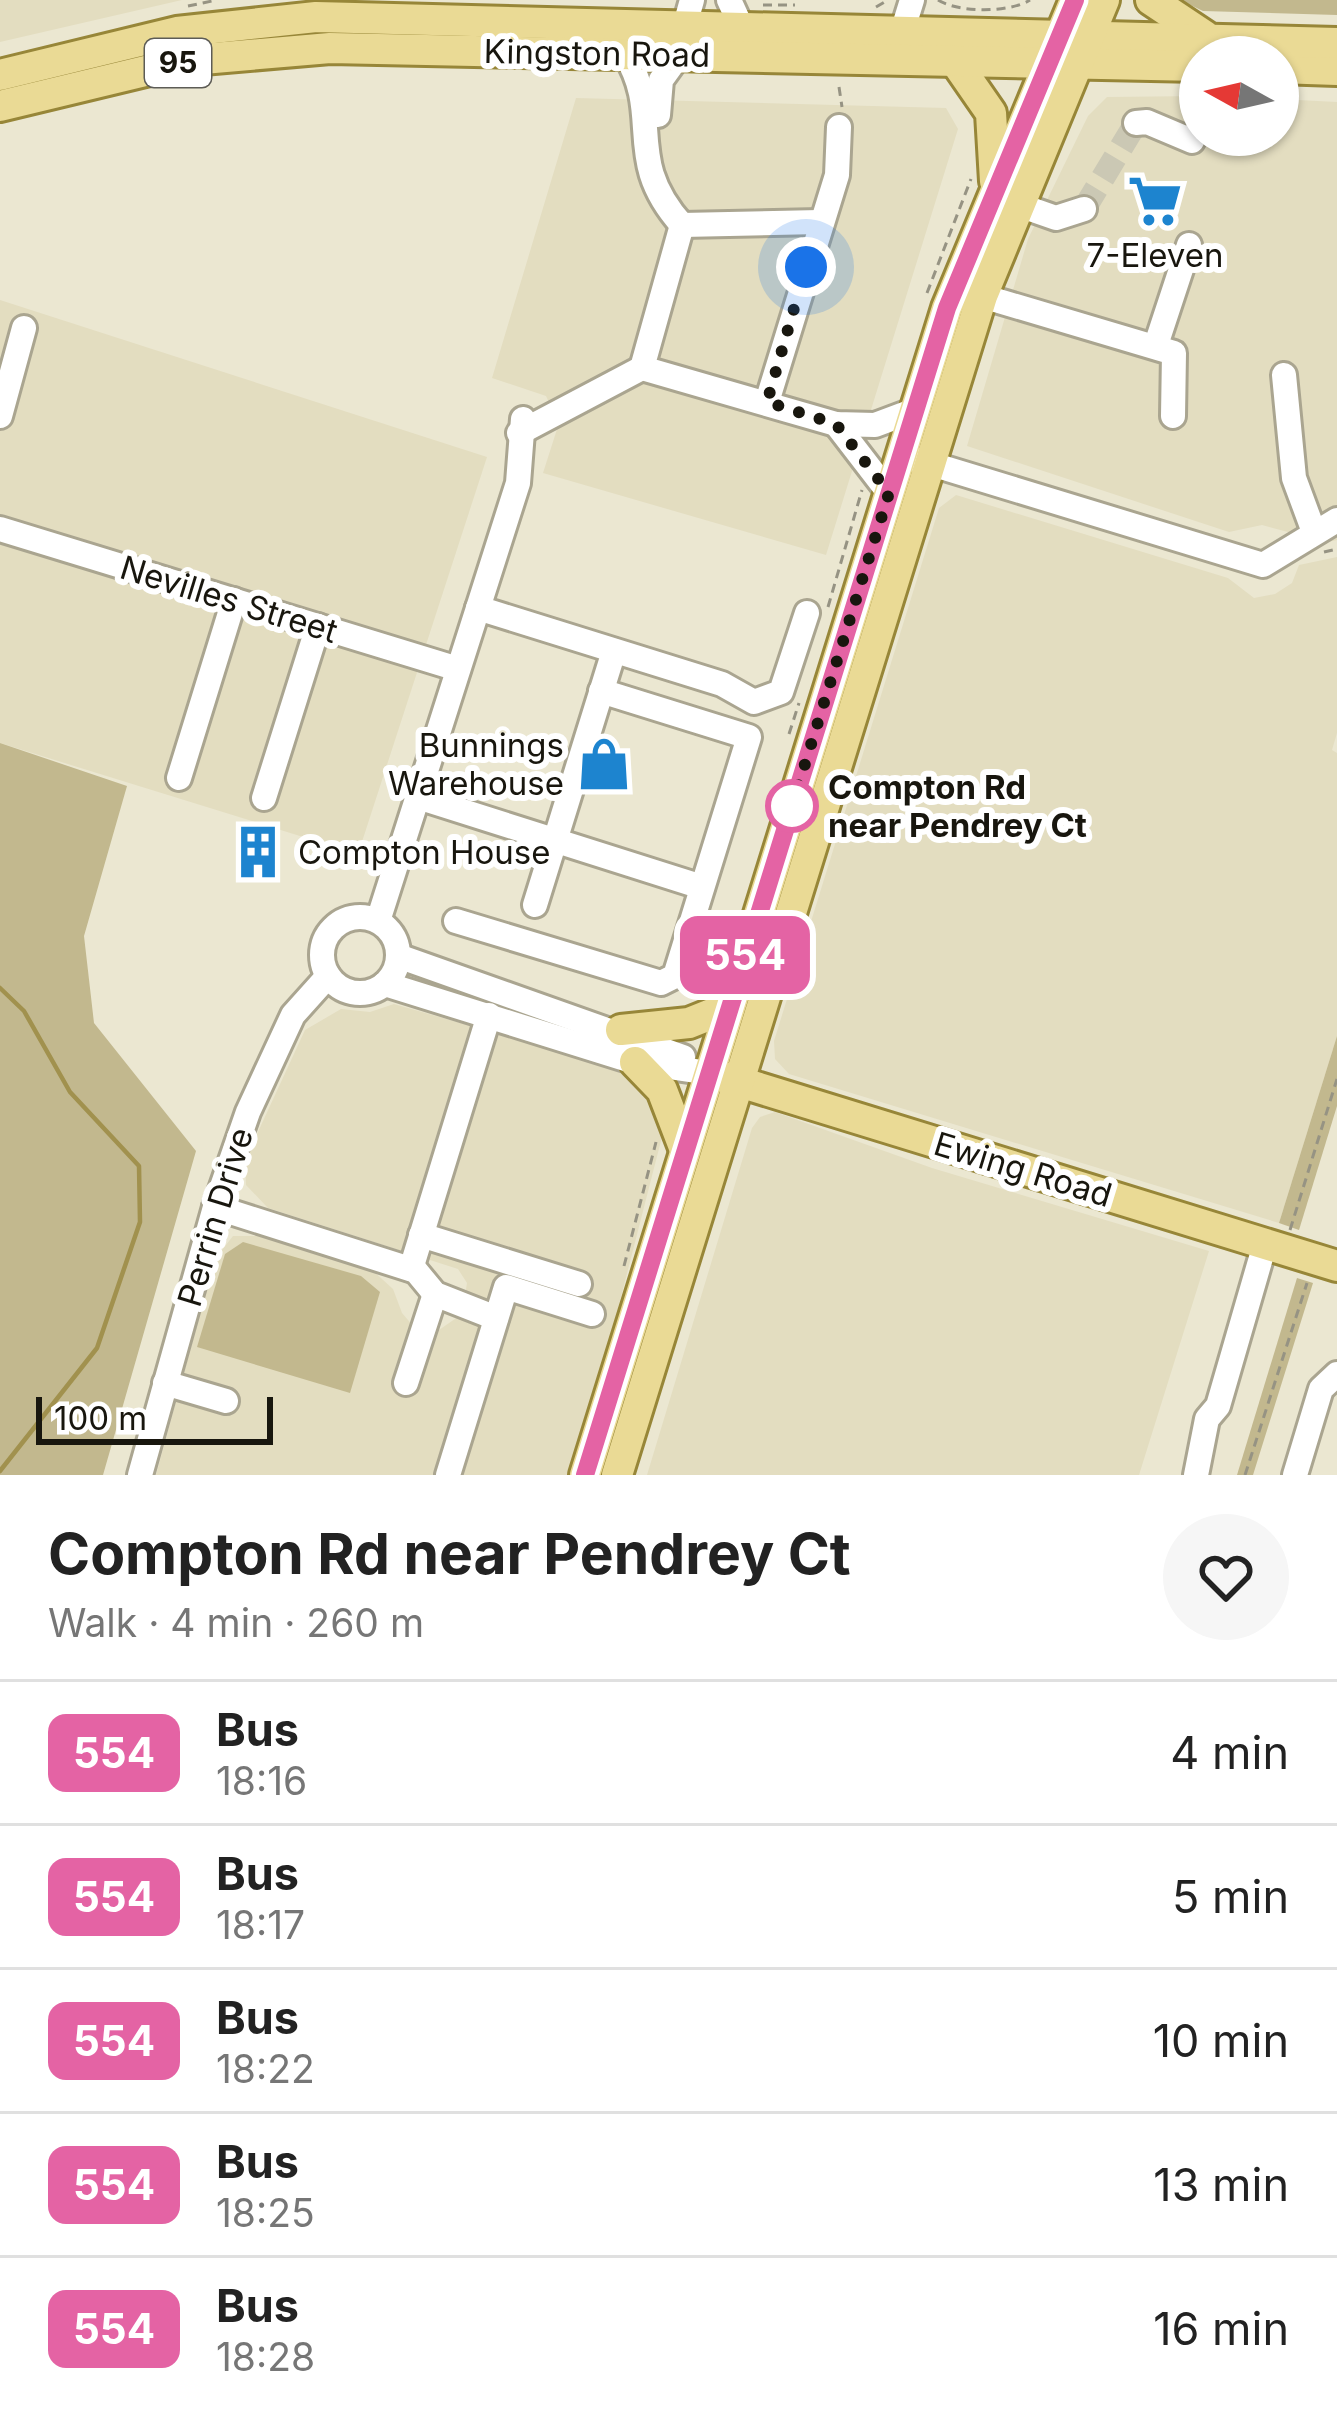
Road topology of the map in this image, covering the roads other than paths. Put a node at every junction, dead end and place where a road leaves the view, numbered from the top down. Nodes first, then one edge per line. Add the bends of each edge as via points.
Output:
1 (1061, 0) edge
2 (1075, 0) edge
3 (1104, 0) edge
4 (1151, 0) edge
5 (735, 13) edge
6 (908, 15) edge
7 (396, 22) edge
8 (686, 26) edge
9 (1000, 32) junction
10 (1187, 36) edge
11 (1337, 43) edge
12 (1299, 46) edge
13 (1072, 48) junction
14 (1179, 51) edge
15 (626, 53) junction
16 (956, 61) junction
17 (1299, 69) edge
18 (1337, 70) edge
19 (0, 75) edge
20 (0, 106) edge
21 (1136, 123) dead end
22 (839, 127) dead end
23 (1179, 136) edge
24 (651, 171) junction
25 (1007, 196) junction
26 (1084, 209) dead end
27 (820, 223) junction
28 (682, 225) junction
29 (1190, 245) dead end
30 (982, 296) junction
31 (24, 328) dead end
32 (1156, 345) junction
33 (642, 368) junction
34 (1284, 375) dead end
35 (767, 402) junction
36 (915, 410) junction
37 (0, 416) edge
38 (1173, 416) dead end
39 (836, 424) junction
40 (916, 459) junction
41 (878, 483) junction
42 (1337, 520) edge
43 (0, 529) edge
44 (1314, 532) junction
45 (234, 600) junction
46 (478, 608) junction
47 (815, 619) road end
48 (318, 626) junction
49 (614, 651) junction
50 (458, 669) junction
51 (601, 691) junction
52 (179, 778) dead end
53 (418, 797) junction
54 (263, 798) dead end
55 (555, 840) junction
56 (702, 887) junction
57 (535, 905) dead end
58 (378, 921) junction
59 (456, 921) dead end
60 (398, 956) junction
61 (328, 976) junction
62 (385, 983) junction
63 (729, 1006) junction
64 (489, 1015) junction
65 (621, 1030) junction
66 (635, 1061) junction
67 (723, 1077) junction
68 (686, 1150) junction
69 (215, 1207) junction
70 (421, 1235) junction
71 (1278, 1238) junction
72 (1326, 1262) edge
73 (411, 1269) junction
74 (579, 1285) dead end
75 (435, 1294) junction
76 (592, 1314) dead end
77 (496, 1318) junction
78 (1337, 1374) edge
79 (164, 1383) junction
80 (406, 1383) dead end
81 (226, 1401) dead end
82 (140, 1475) edge
83 (448, 1475) edge
84 (585, 1475) edge
85 (617, 1475) edge
86 (1196, 1475) edge
87 (1295, 1475) edge

1 - 9 main road
2 - 13 main road
3 - 13 main road
4 - 10 main road
5 - 6 main road, Kingston Road / 95
5 - 8 main road, Kingston Road / 95
6 - 9 main road, Kingston Road / 95
7 - 8 main road, Kingston Road / 95
7 - 15 main road, Kingston Road / 95
7 - 19 main road, Kingston Road / 95 via 249,21
7 - 20 main road, Kingston Road / 95
8 - 15 main road, Kingston Road / 95
8 - 16 main road, Kingston Road / 95
8 - 24 street via 659,86
9 - 13 main road, Kingston Road / 95
11 - 12 main road, Kingston Road / 95
13 - 14 main road, Kingston Road / 95
13 - 16 main road, Kingston Road / 95
13 - 25 main road
15 - 24 street via 643,84
16 - 25 main road via 991,112
17 - 18 main road
21 - 23 street
22 - 27 street via 837,175
24 - 28 street via 656,194
25 - 26 street via 1056,218
25 - 30 main road
25 - 36 main road
27 - 28 street
27 - 35 street
28 - 33 street
29 - 32 street
30 - 32 street
30 - 40 main road
31 - 37 street
32 - 38 street via 1174,353
33 - 35 street
33 - 46 street via 521,426 518,483
34 - 44 street via 1294,478
35 - 39 street
36 - 39 street via 875,425
36 - 40 main road
39 - 41 street
40 - 41 main road
40 - 44 street via 1263,565
40 - 67 main road
41 - 63 main road
42 - 44 street
43 - 45 street, Nevilles Street
45 - 48 street, Nevilles Street
45 - 52 street
46 - 49 street
46 - 50 street
47 - 49 street via 786,682 765,701
48 - 50 street, Nevilles Street
48 - 54 street
49 - 51 street
50 - 53 street
51 - 55 street
51 - 56 street via 749,737
53 - 55 street
53 - 58 street
55 - 56 street
55 - 57 street
56 - 59 street via 675,976 661,983
58 - 60 street
58 - 61 street via 351,918 330,930 322,953
60 - 62 street
60 - 65 street, Ewing Road
61 - 62 street via 351,992
61 - 69 street, Perrin Drive via 283,1033
62 - 64 street, Ewing Road
63 - 65 main road via 689,1023
63 - 67 main road
64 - 66 street, Ewing Road
64 - 70 street
65 - 67 street, Ewing Road
66 - 67 street, Ewing Road
66 - 68 main road via 662,1090
67 - 68 main road
67 - 71 main road, Ewing Road
67 - 85 main road
68 - 84 main road
69 - 73 street
69 - 79 street, Perrin Drive
70 - 73 street
70 - 74 street
71 - 72 main road, Ewing Road
71 - 86 street via 1208,1419
73 - 75 street
75 - 77 street
75 - 80 street
76 - 77 street via 506,1287
77 - 83 street
78 - 87 street via 1321,1389
79 - 81 street
79 - 82 street, Perrin Drive

